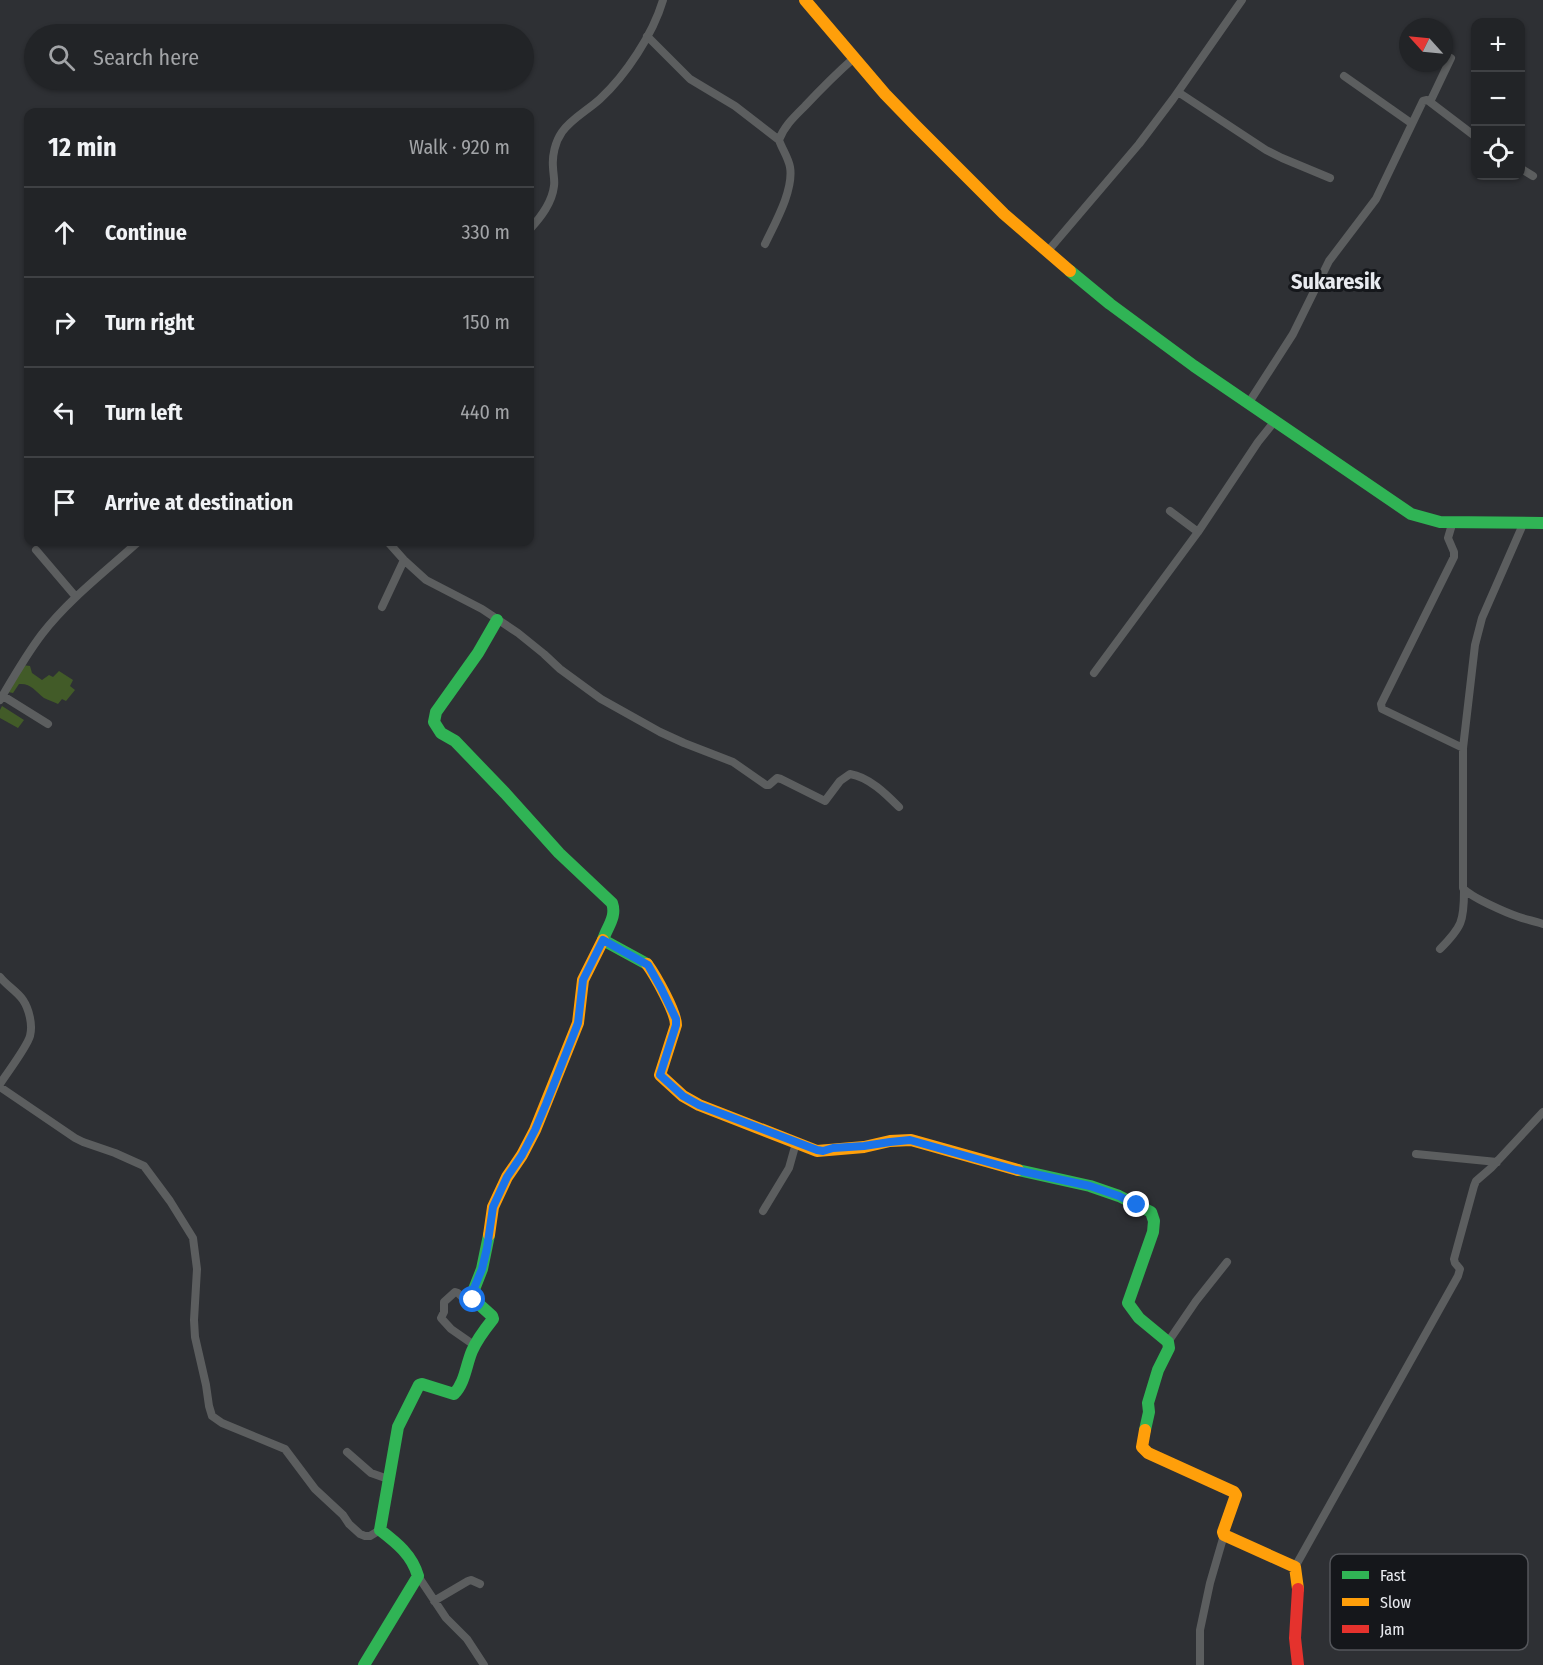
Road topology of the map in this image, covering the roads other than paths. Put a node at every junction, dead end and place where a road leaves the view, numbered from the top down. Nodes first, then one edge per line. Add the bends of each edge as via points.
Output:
1 (663, 0) edge
2 (805, 0) edge
3 (1242, 0) edge
4 (647, 36) junction
5 (854, 57) junction
6 (1444, 72) edge
7 (1344, 76) dead end
8 (1178, 92) junction
9 (1430, 102) junction
10 (1411, 123) junction
11 (1471, 133) edge
12 (779, 140) junction
13 (1525, 171) edge
14 (1533, 176) dead end
15 (1330, 178) dead end
16 (534, 224) edge
17 (765, 244) dead end
18 (1047, 252) junction
19 (1248, 404) junction
20 (1274, 422) junction
21 (1170, 511) dead end
22 (1453, 521) junction
23 (1524, 522) junction
24 (1543, 522) edge
25 (1198, 532) junction
26 (133, 546) edge
27 (392, 546) edge
28 (36, 550) dead end
29 (404, 560) junction
30 (76, 597) junction
31 (382, 607) dead end
32 (497, 620) junction
33 (1094, 673) dead end
34 (1, 698) edge
35 (48, 724) dead end
36 (1463, 748) junction
37 (899, 807) dead end
38 (1464, 891) junction
39 (1543, 924) edge
40 (603, 940) junction
41 (1440, 949) dead end
42 (0, 977) edge
43 (0, 1085) edge
44 (1543, 1112) edge
45 (796, 1143) junction
46 (1416, 1154) dead end
47 (1497, 1162) junction
48 (763, 1211) dead end
49 (1227, 1262) dead end
50 (471, 1297) junction
51 (1168, 1342) junction
52 (474, 1346) junction
53 (347, 1452) dead end
54 (388, 1479) junction
55 (380, 1530) junction
56 (1224, 1535) junction
57 (1295, 1567) junction
58 (418, 1576) junction
59 (480, 1584) dead end
60 (434, 1601) junction
61 (1300, 1664) edge
62 (364, 1665) edge
63 (484, 1665) edge
64 (1200, 1665) edge

1 - 4 street
2 - 5 street
3 - 8 street
4 - 12 street via 690,78
4 - 16 street via 606,93 562,131 552,165 552,196
5 - 12 street via 790,122
5 - 18 street via 913,124
6 - 9 street
7 - 10 street
8 - 15 street via 1266,150
8 - 18 street
9 - 10 street via 1424,100
9 - 11 street
10 - 19 street via 1376,199 1332,257 1293,334
12 - 17 street via 787,155 791,178
13 - 14 street
18 - 19 street via 1133,321
19 - 20 street
20 - 22 street via 1411,514
20 - 25 street
21 - 25 street
22 - 23 street
22 - 36 street via 1448,538 1454,557 1381,704 1382,710
23 - 24 street
23 - 36 street via 1482,618 1475,645
25 - 33 street
26 - 30 street
27 - 29 street
28 - 30 street
29 - 31 street
29 - 32 street via 426,580
30 - 34 street via 42,633
32 - 37 street via 619,711 733,762 766,785 779,778 825,801 840,781 854,774
32 - 40 street via 436,711 434,722 612,903 615,913
34 - 35 street
36 - 38 street
38 - 39 street
38 - 41 street via 1461,924
40 - 45 street via 648,965 676,1019 661,1077 699,1105
40 - 50 street via 583,980 578,1023 546,1104 493,1207 482,1269
42 - 43 street via 24,1001 30,1033
43 - 55 street via 83,1143 144,1166 193,1238 197,1269 195,1337 212,1416 222,1424 285,1449 315,1489 360,1534 370,1536
44 - 47 street
45 - 48 street via 789,1168
45 - 51 street via 823,1151 916,1141 1016,1170 1090,1186 1151,1212 1154,1219 1150,1244 1128,1303 1139,1318
46 - 47 street
47 - 57 street via 1473,1186 1454,1259 1460,1269 1458,1276
49 - 51 street
50 - 52 street via 493,1319
50 - 52 street via 463,1298 455,1292 444,1302 441,1318
51 - 56 street via 1148,1403 1142,1447 1235,1493
52 - 54 street via 457,1392 419,1385 398,1427
53 - 54 street via 372,1473
54 - 55 street
55 - 58 street via 406,1551
56 - 57 street
56 - 64 street via 1200,1630
57 - 61 street via 1295,1638
58 - 60 street
58 - 62 street
59 - 60 street via 468,1581
60 - 63 street

